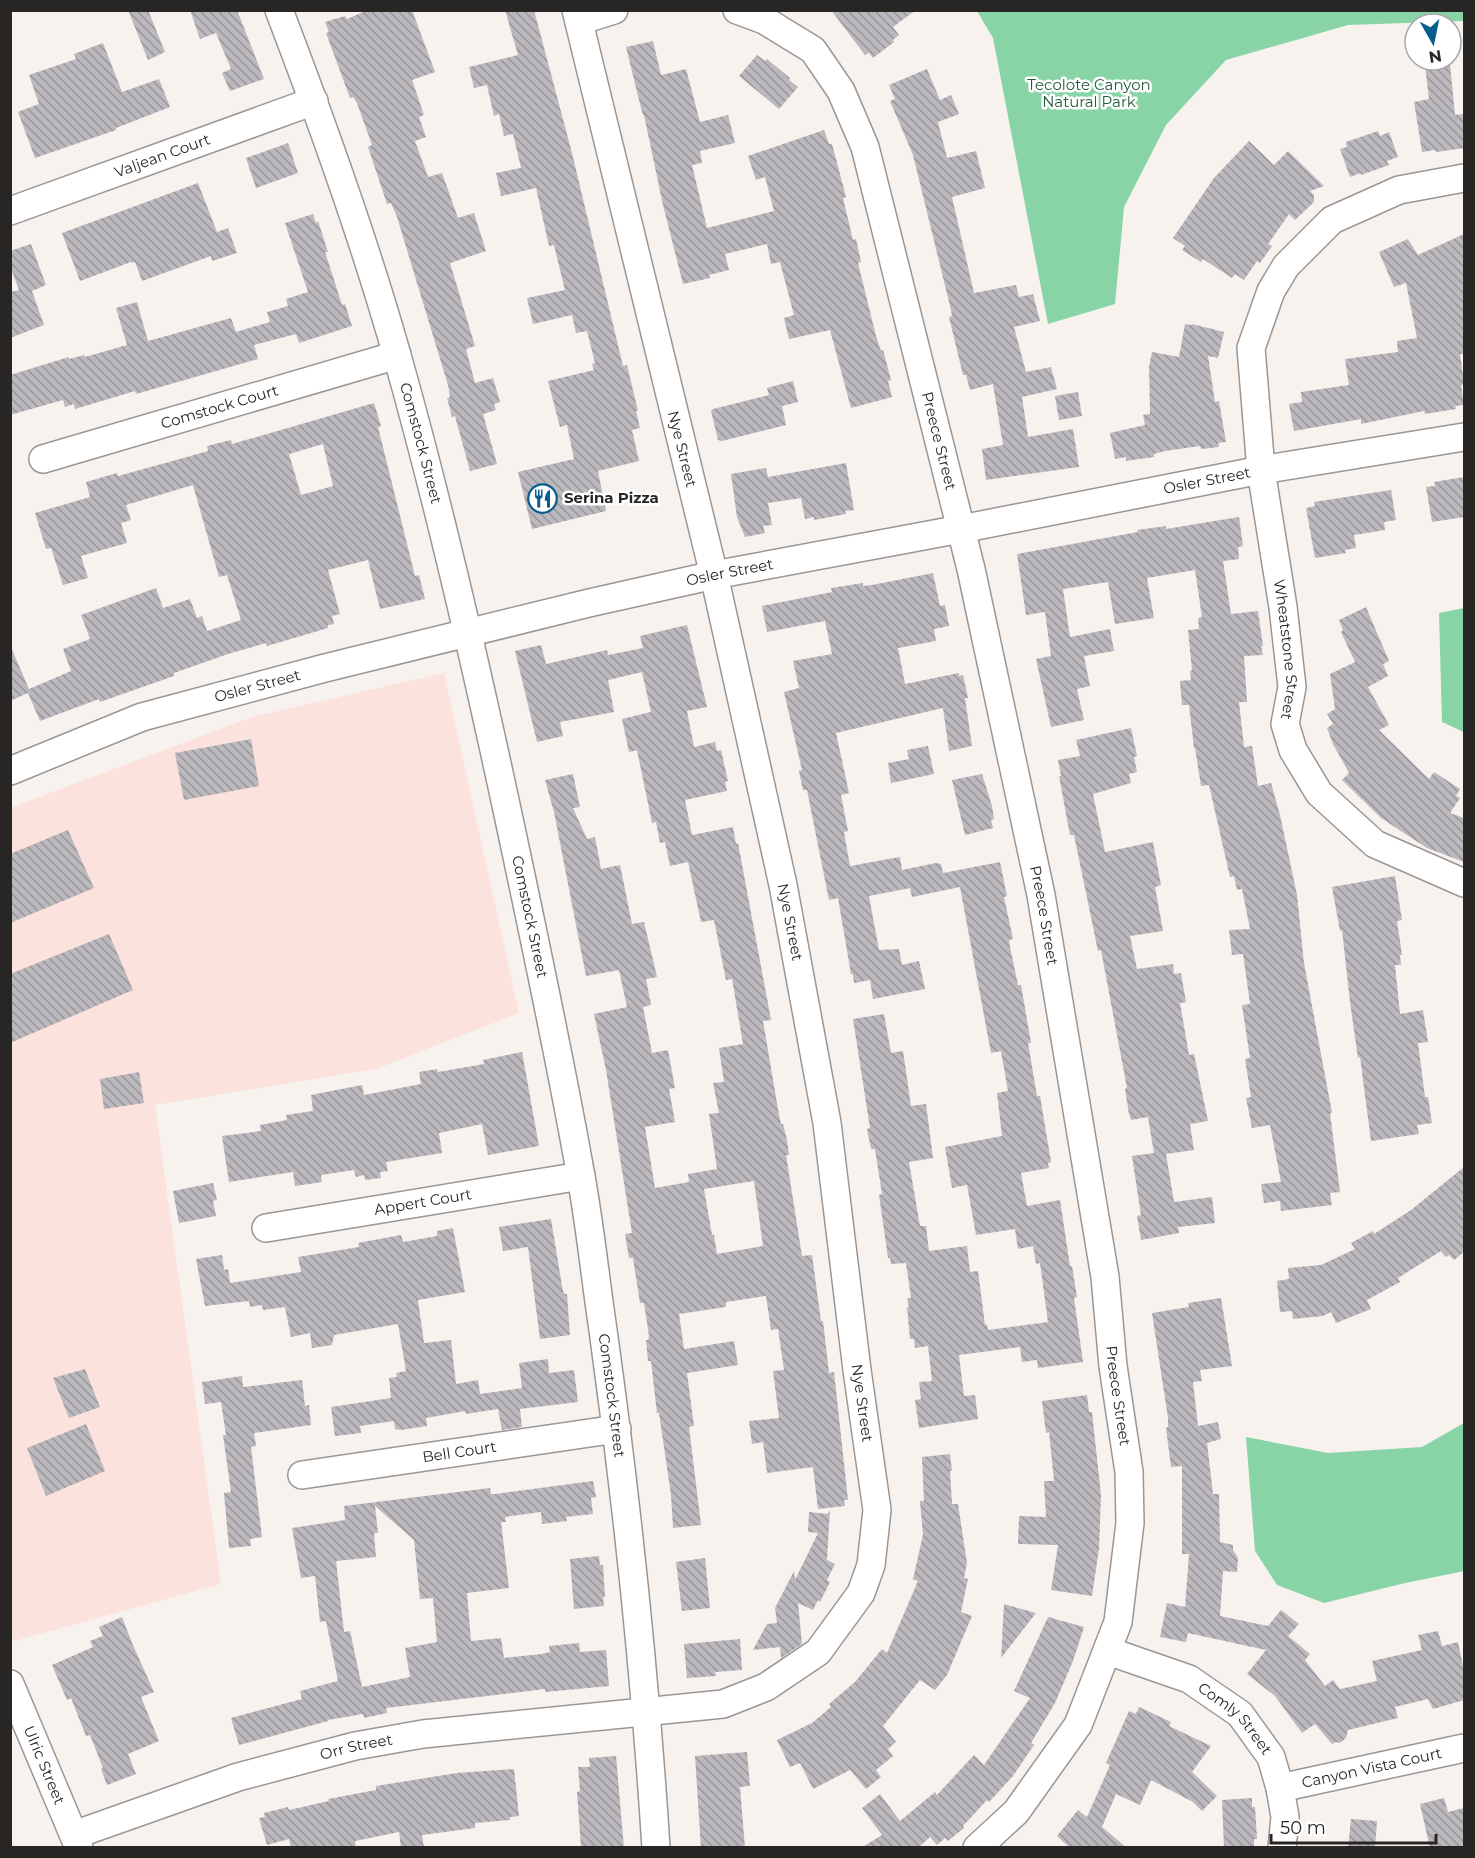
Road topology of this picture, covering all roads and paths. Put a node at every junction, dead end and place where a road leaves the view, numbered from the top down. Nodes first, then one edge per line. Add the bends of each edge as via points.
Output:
1 (279, 10) edge
2 (614, 10) edge
3 (737, 10) edge
4 (577, 16) edge
5 (314, 101) junction
6 (1464, 178) edge
7 (10, 211) edge
8 (397, 355) junction
9 (1464, 437) edge
10 (43, 459) dead end
11 (1261, 470) junction
12 (961, 529) junction
13 (714, 575) junction
14 (469, 633) junction
15 (10, 771) edge
16 (1464, 883) edge
17 (581, 1176) junction
18 (266, 1228) dead end
19 (617, 1429) junction
20 (302, 1475) dead end
21 (1108, 1651) junction
22 (10, 1684) edge
23 (647, 1711) junction
24 (1464, 1748) edge
25 (1281, 1788) junction
26 (76, 1841) edge
27 (656, 1848) edge
28 (977, 1848) edge
29 (1282, 1848) edge

1 - 5 street, Comstock Street
2 - 4 street
3 - 12 street, Preece Street via 764,20 813,50 841,91 865,147
4 - 13 street, Nye Street
5 - 7 street, Valjean Court
5 - 8 street, Comstock Street
6 - 11 street, Wheatstone Street via 1399,190 1332,220 1286,266 1271,291 1251,348
8 - 10 street, Comstock Court
8 - 14 street, Comstock Street
9 - 11 street, Osler Street
11 - 12 street, Osler Street
11 - 16 street, Wheatstone Street via 1283,607 1292,687 1285,724 1293,750 1319,793 1375,844
12 - 13 street, Osler Street
12 - 21 street, Preece Street via 1041,895 1105,1277 1113,1366 1130,1472 1130,1522 1118,1622
13 - 14 street, Osler Street
13 - 23 street, Nye Street via 783,885 827,1123 877,1510 871,1565 861,1593 818,1652 766,1687 723,1704
14 - 15 street, Osler Street via 142,717
14 - 17 street, Comstock Street
17 - 18 street, Appert Court
17 - 19 street, Comstock Street
19 - 20 street, Bell Court
19 - 23 street, Comstock Street
21 - 25 street, Comly Street via 1189,1679 1240,1714 1271,1757
21 - 28 street, Preece Street via 1078,1725 1016,1812
22 - 26 street, Ulric Street
23 - 26 street, Orr Street via 423,1734 356,1746 238,1777
23 - 27 street, Comstock Street
24 - 25 street, Canyon Vista Court
25 - 29 street, Comly Street via 1285,1817

